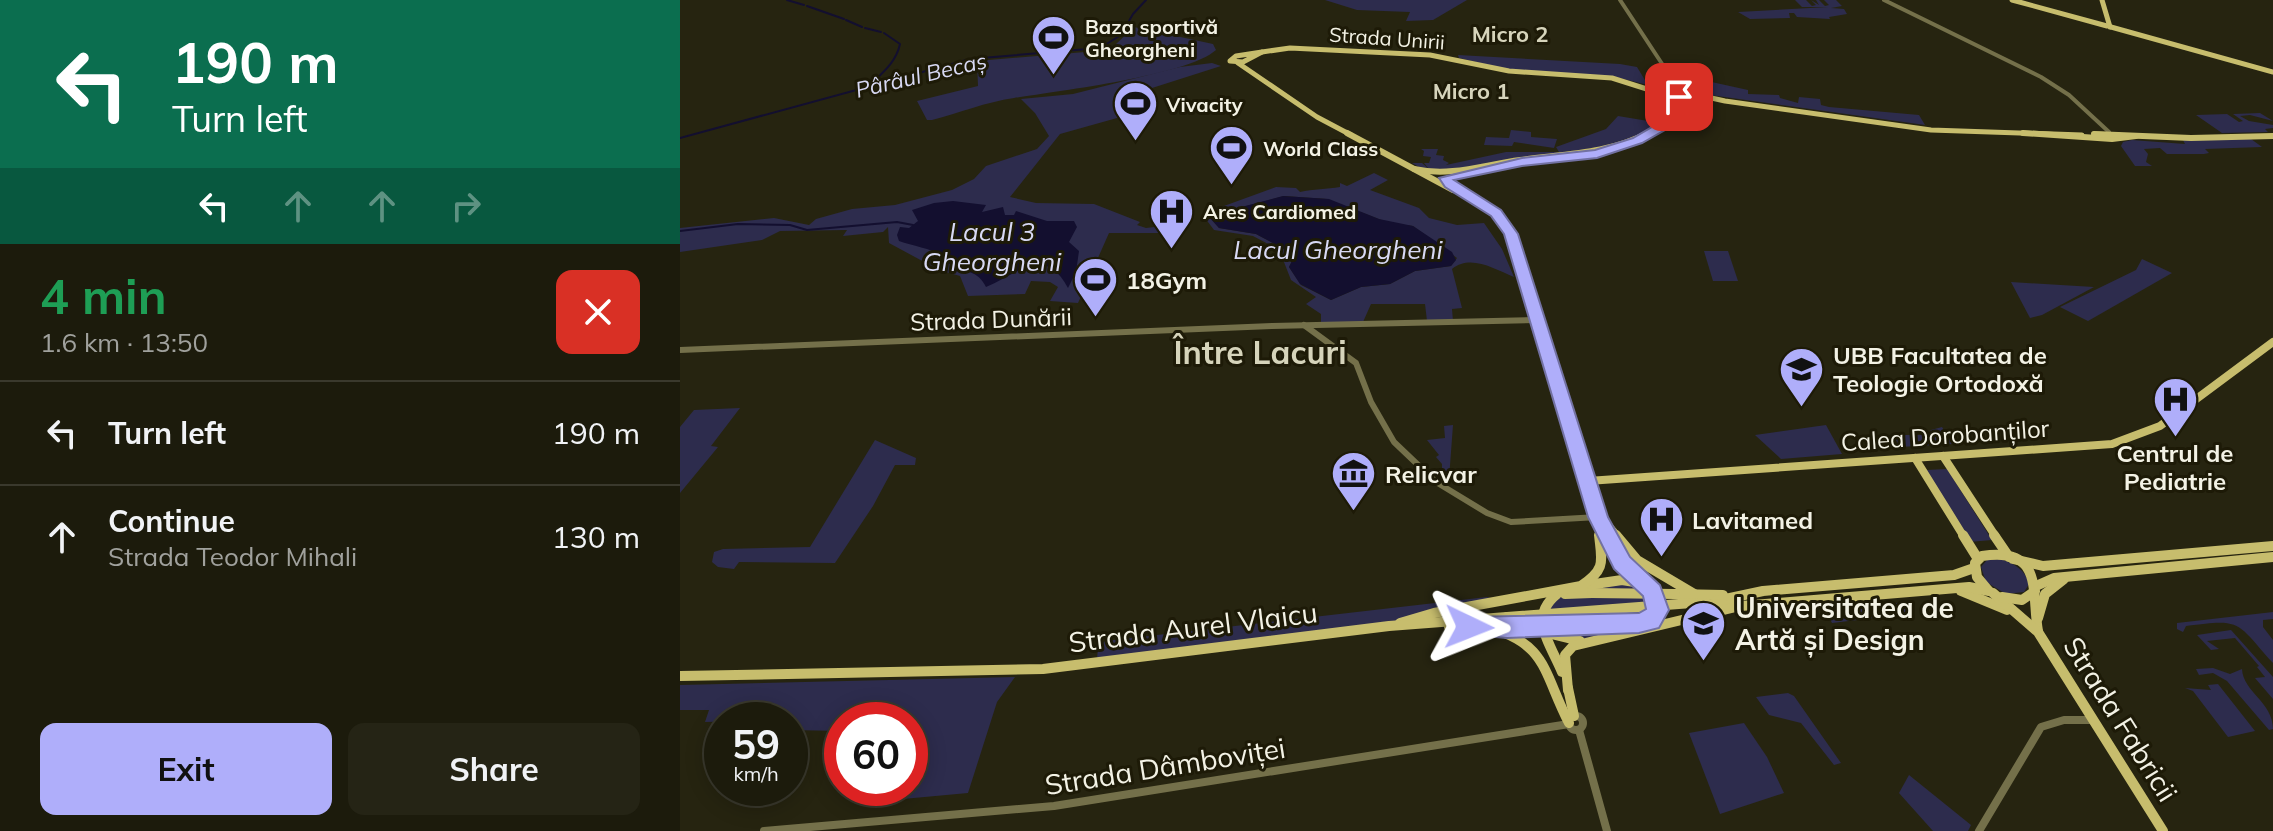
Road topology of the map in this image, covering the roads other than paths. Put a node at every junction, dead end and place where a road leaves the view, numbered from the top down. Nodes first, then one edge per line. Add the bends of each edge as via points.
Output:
1 (1620, 0) edge
2 (1884, 0) edge
3 (2012, 0) edge
4 (2102, 0) edge
5 (2110, 27) junction
6 (1245, 59) junction
7 (1249, 69) junction
8 (2273, 72) edge
9 (1674, 94) junction
10 (2105, 133) junction
11 (2136, 136) junction
12 (2273, 136) edge
13 (1435, 178) junction
14 (1446, 179) junction
15 (1465, 194) junction
16 (1537, 320) junction
17 (1304, 325) junction
18 (2273, 342) edge
19 (680, 350) edge
20 (1943, 456) junction
21 (1915, 458) junction
22 (1588, 481) junction
23 (1598, 516) junction
24 (2273, 546) edge
25 (2273, 557) edge
26 (2011, 558) junction
27 (1976, 564) junction
28 (2071, 576) junction
29 (1646, 584) junction
30 (1581, 586) junction
31 (1948, 588) junction
32 (2035, 588) junction
33 (1991, 592) junction
34 (1560, 593) junction
35 (1694, 599) junction
36 (1739, 601) junction
37 (1540, 622) junction
38 (1507, 623) junction
39 (1647, 625) junction
40 (1390, 626) junction
41 (1486, 627) junction
42 (2034, 627) junction
43 (1590, 641) junction
44 (680, 676) edge
45 (1568, 690) junction
46 (2093, 720) junction
47 (1571, 721) junction
48 (764, 831) edge
49 (1607, 831) edge
50 (1979, 831) edge
51 (2163, 831) edge

1 - 9 street via 1676,86
2 - 10 street via 2058,87
3 - 5 main road
4 - 5 main road
5 - 8 main road
6 - 7 main road
6 - 7 main road, Strada Unirii via 1238,63
6 - 9 main road, Strada Unirii via 1290,48 1430,55 1509,71 1612,78
7 - 13 main road via 1317,117
9 - 10 main road, Strada Unirii via 1918,128
9 - 13 main road via 1664,123 1636,139 1586,153 1509,161
9 - 14 main road via 1667,123 1637,141 1597,154 1522,162
10 - 11 main road
10 - 11 main road
11 - 12 main road
13 - 14 main road
13 - 15 main road
14 - 15 main road
15 - 16 main road via 1496,213 1511,234
16 - 17 street, Strada Dunării
16 - 22 main road
17 - 19 street, Strada Dunării
17 - 23 street via 1356,363 1394,442 1433,480 1506,521
18 - 20 main road, Calea Dorobanților via 2143,435 2112,444
20 - 21 main road, Calea Dorobanților
20 - 26 main road
21 - 22 main road, Calea Dorobanților
21 - 27 main road
22 - 23 main road
23 - 29 main road via 1622,563
23 - 30 main road via 1602,565
23 - 35 main road via 1637,560
24 - 26 main road via 2043,566
25 - 28 main road
26 - 27 main road via 1993,554
26 - 32 main road via 2029,571
27 - 33 main road via 1977,577
27 - 36 main road, Strada Aurel Vlaicu via 1954,575
28 - 32 main road via 2043,580
28 - 42 main road via 2042,598
29 - 30 main road via 1626,579
29 - 39 main road via 1658,610
30 - 34 main road
31 - 33 main road, Strada Aurel Vlaicu
31 - 36 main road, Strada Aurel Vlaicu
31 - 42 main road via 1981,597
32 - 33 main road via 2028,598 2015,600
32 - 42 main road, Strada Fabricii
33 - 42 main road, Strada Fabricii
34 - 35 main road, bridge via 1675,594
34 - 37 main road via 1541,608
34 - 40 main road via 1434,613
35 - 36 main road
35 - 36 main road, Strada Aurel Vlaicu
35 - 38 main road, Strada Aurel Vlaicu, bridge
36 - 39 main road
37 - 43 main road via 1555,637
37 - 45 main road
38 - 39 main road, bridge
38 - 40 main road, Strada Aurel Vlaicu
38 - 41 main road
39 - 43 main road
40 - 41 main road
40 - 44 main road, Strada Aurel Vlaicu via 1043,669
41 - 47 main road via 1513,633 1535,648
42 - 46 main road, Strada Fabricii
43 - 45 main road via 1566,651
45 - 47 main road
46 - 50 street via 2041,727
46 - 51 main road, Strada Fabricii
47 - 48 street, Strada Dâmboviței via 1064,805
47 - 49 street via 1584,722 1579,730

